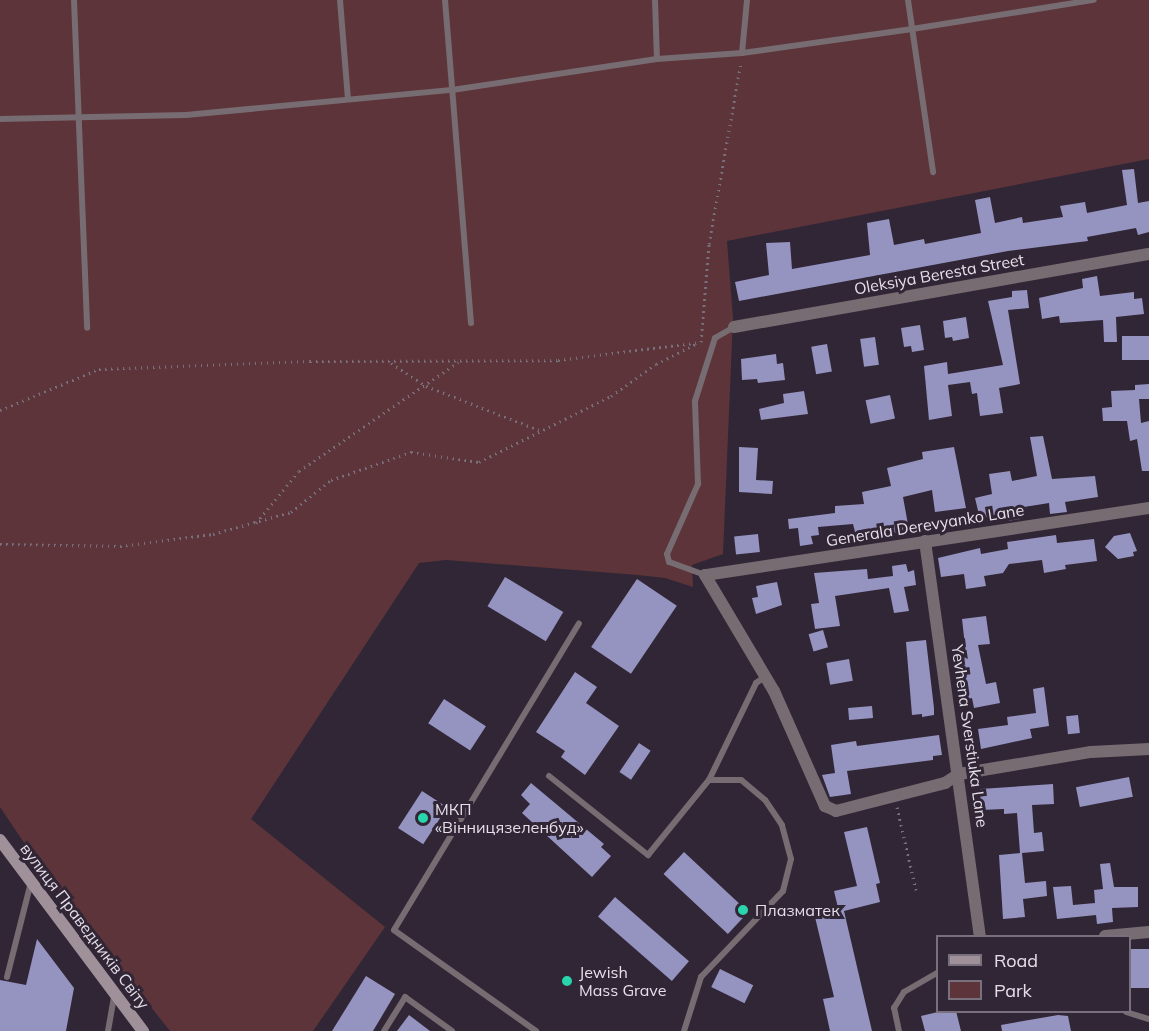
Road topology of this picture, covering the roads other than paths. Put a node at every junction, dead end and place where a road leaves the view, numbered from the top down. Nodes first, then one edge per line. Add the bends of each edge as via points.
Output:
1 (74, 0) edge
2 (340, 0) edge
3 (445, 0) edge
4 (655, 0) edge
5 (747, 0) edge
6 (908, 0) edge
7 (1094, 0) edge
8 (912, 29) junction
9 (742, 53) junction
10 (657, 59) junction
11 (452, 90) junction
12 (348, 99) junction
13 (78, 117) junction
14 (0, 119) edge
15 (933, 172) dead end
16 (1149, 254) edge
17 (471, 323) dead end
18 (734, 327) joint
19 (87, 328) dead end
20 (1149, 508) edge
21 (925, 541) junction
22 (705, 575) junction
23 (579, 623) dead end
24 (765, 677) junction
25 (1149, 748) edge
26 (959, 774) junction
27 (549, 776) dead end
28 (710, 780) junction
29 (0, 840) edge
30 (31, 882) junction
31 (1149, 932) edge
32 (980, 935) edge
33 (1116, 935) edge
34 (936, 973) edge
35 (7, 977) dead end
36 (114, 997) junction
37 (1131, 1013) edge
38 (1149, 1019) edge
39 (108, 1031) edge
40 (143, 1031) edge
41 (384, 1031) edge
42 (452, 1031) edge
43 (536, 1031) edge
44 (684, 1031) edge
45 (899, 1031) edge

1 - 13 lane
2 - 12 lane
3 - 11 lane
4 - 10 lane
5 - 9 lane
6 - 8 lane
7 - 8 lane
8 - 9 lane
8 - 15 lane
9 - 10 lane
10 - 11 lane
11 - 12 lane
11 - 17 lane
12 - 13 lane via 186,115
13 - 14 lane
13 - 19 lane
16 - 18 street, Oleksiya Beresta Street
18 - 22 lane via 716,338 694,401 698,484 667,554 669,562
20 - 21 street, Generala Derevyanko Lane
21 - 22 street, Generala Derevyanko Lane
21 - 26 street, Yevhena Sverstiuka Lane
22 - 24 street
23 - 43 lane via 394,930
24 - 26 street via 825,806 836,812 945,783
24 - 28 lane via 756,683
25 - 26 street via 1091,752
26 - 32 street, Yevhena Sverstiuka Lane
27 - 28 lane via 648,855
28 - 44 lane via 741,780 765,800 782,825 791,860 783,891 701,977
29 - 30 main road, вулиця Праведників Світу
30 - 35 lane
30 - 36 main road, вулиця Праведників Світу
31 - 33 street
34 - 45 lane via 904,992 894,1008
36 - 39 lane
36 - 40 main road, вулиця Праведників Світу
37 - 38 lane
41 - 42 lane via 405,997

